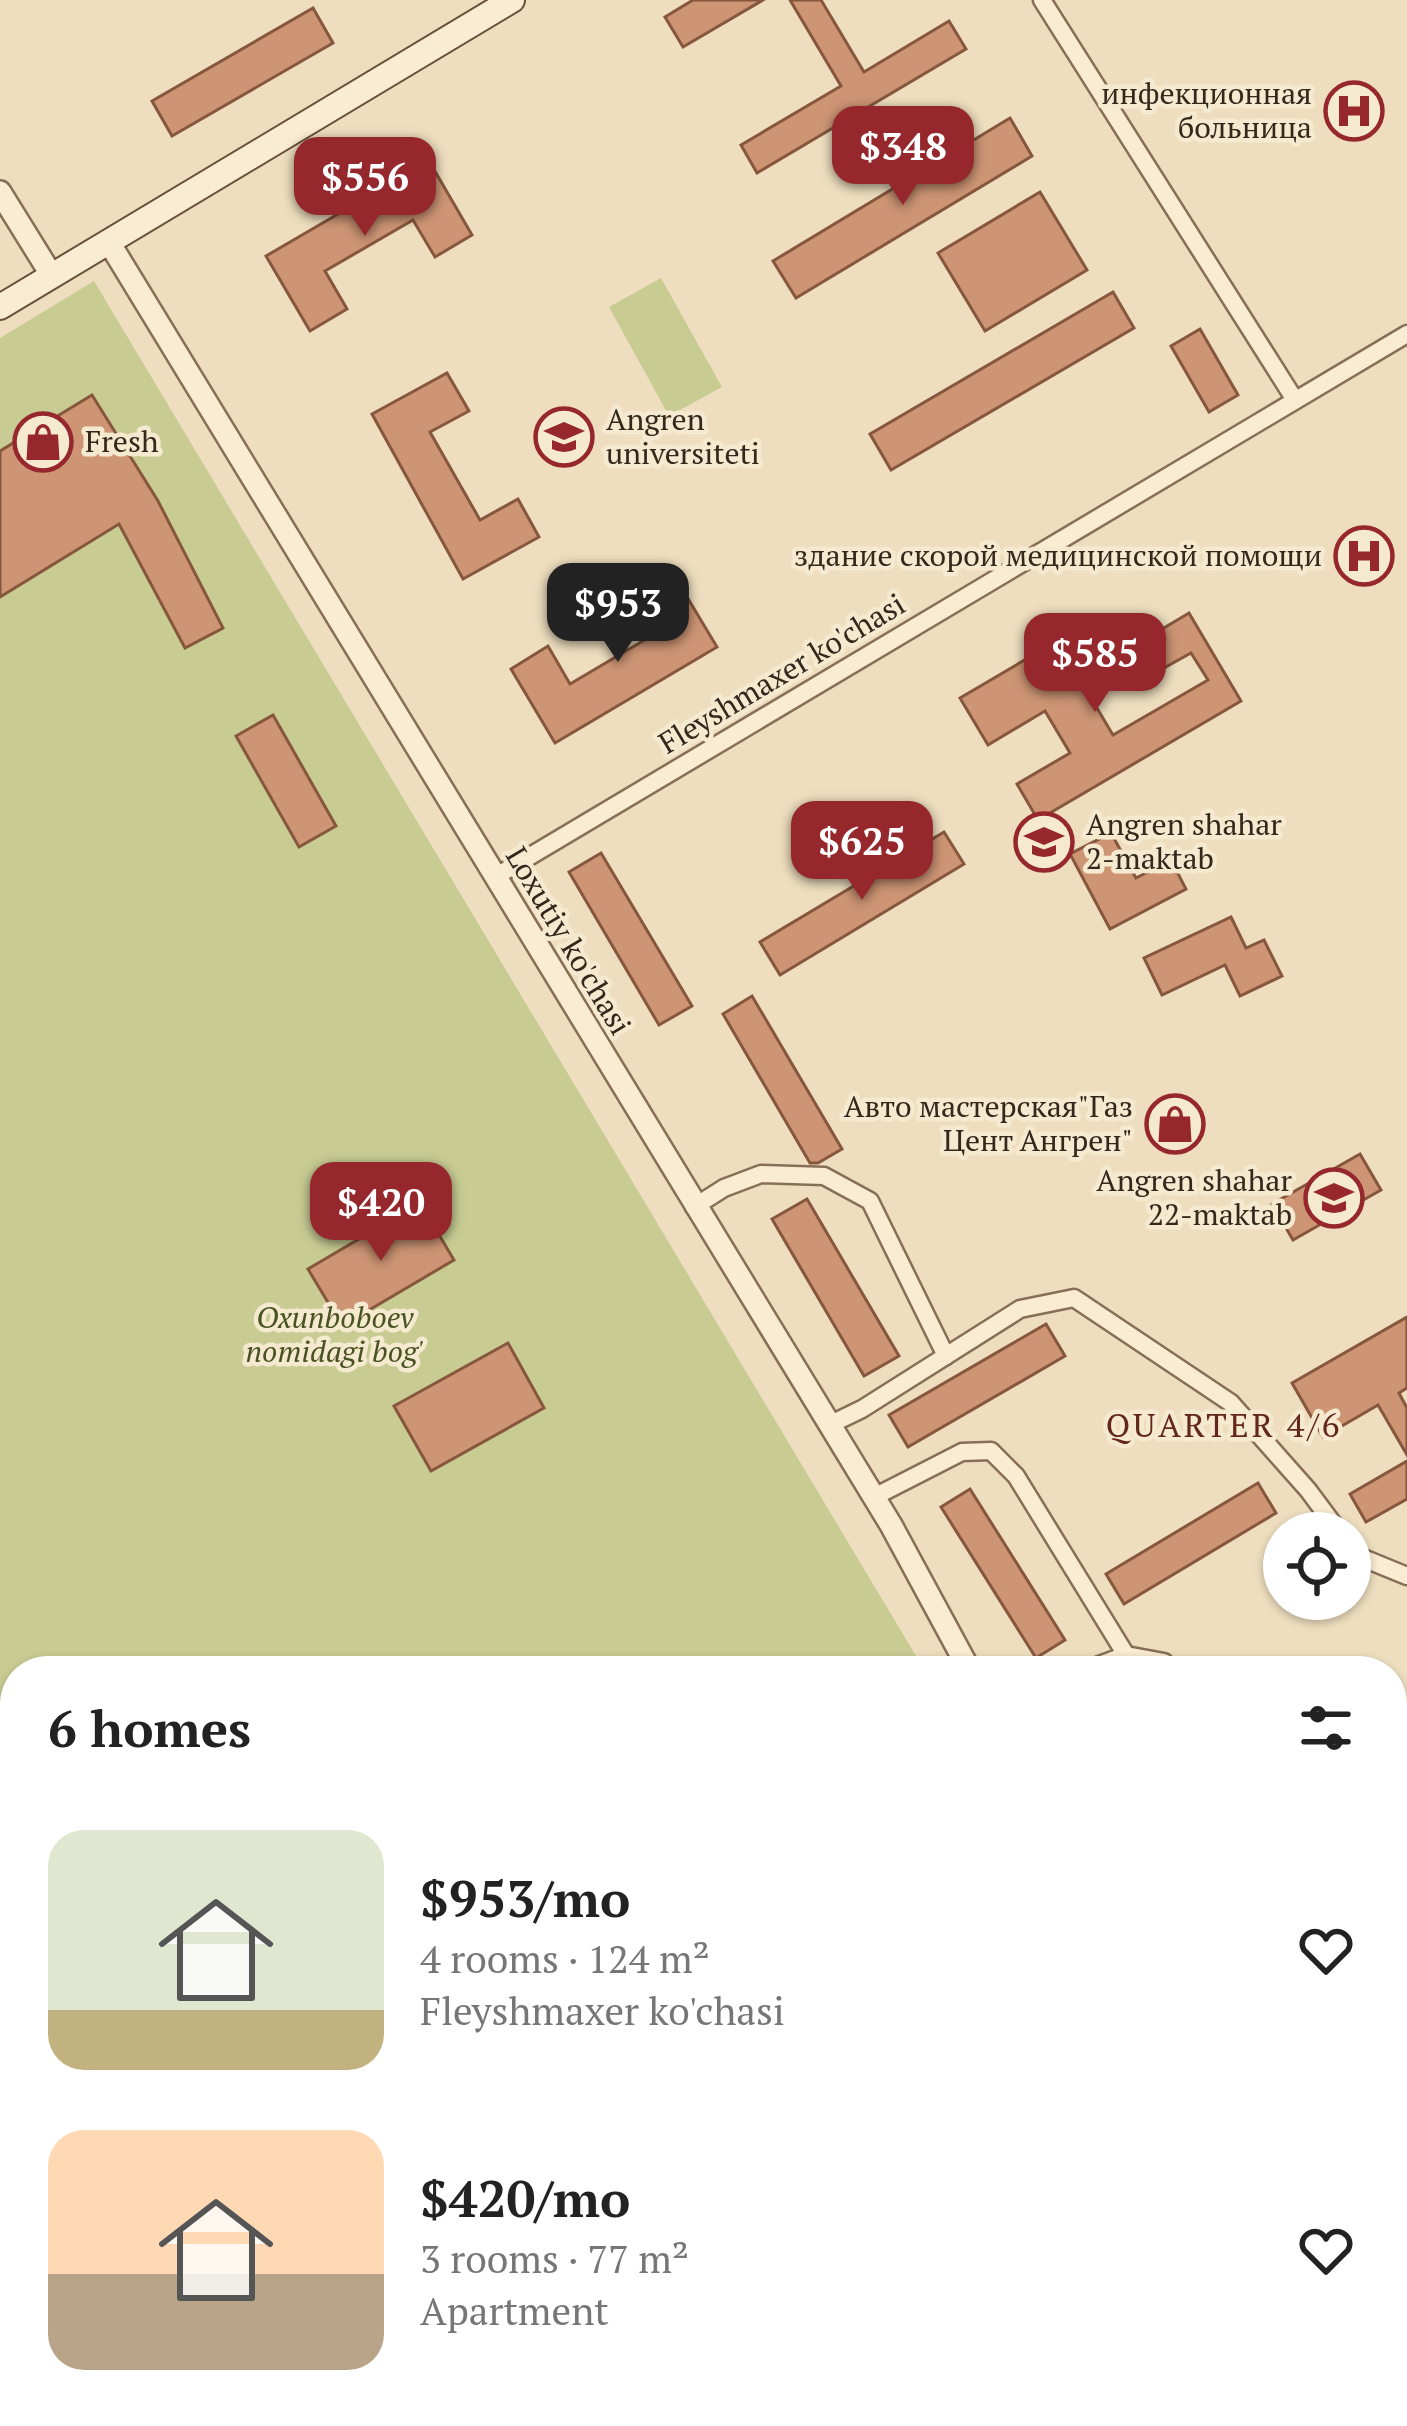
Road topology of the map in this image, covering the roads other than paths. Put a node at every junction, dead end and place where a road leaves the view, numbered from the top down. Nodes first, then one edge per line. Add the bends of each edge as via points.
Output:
1 (512, 0) edge
2 (1042, 0) edge
3 (0, 192) edge
4 (110, 244) junction
5 (52, 276) junction
6 (0, 308) edge
7 (1407, 334) edge
8 (1294, 400) junction
9 (495, 877) junction
10 (694, 1207) junction
11 (946, 1356) junction
12 (830, 1424) junction
13 (872, 1498) junction
14 (1324, 1512) edge
15 (1371, 1561) edge
16 (1407, 1576) edge
17 (1126, 1655) joint
18 (962, 1656) edge
19 (1131, 1656) edge

1 - 4 main road
2 - 8 street
3 - 5 street
4 - 5 main road
4 - 9 street, Loxutiy ko'chasi
5 - 6 main road
7 - 8 street, Fleyshmaxer ko'chasi
8 - 9 street, Fleyshmaxer ko'chasi
9 - 10 street, Loxutiy ko'chasi
10 - 11 street via 761,1174 824,1176 870,1201
10 - 12 street, Loxutiy ko'chasi
11 - 12 street
11 - 14 street via 1020,1309 1074,1298 1231,1403
12 - 13 street, Loxutiy ko'chasi
13 - 17 street via 962,1452 991,1451 1016,1476
13 - 18 street, Loxutiy ko'chasi
15 - 16 street
17 - 19 street

